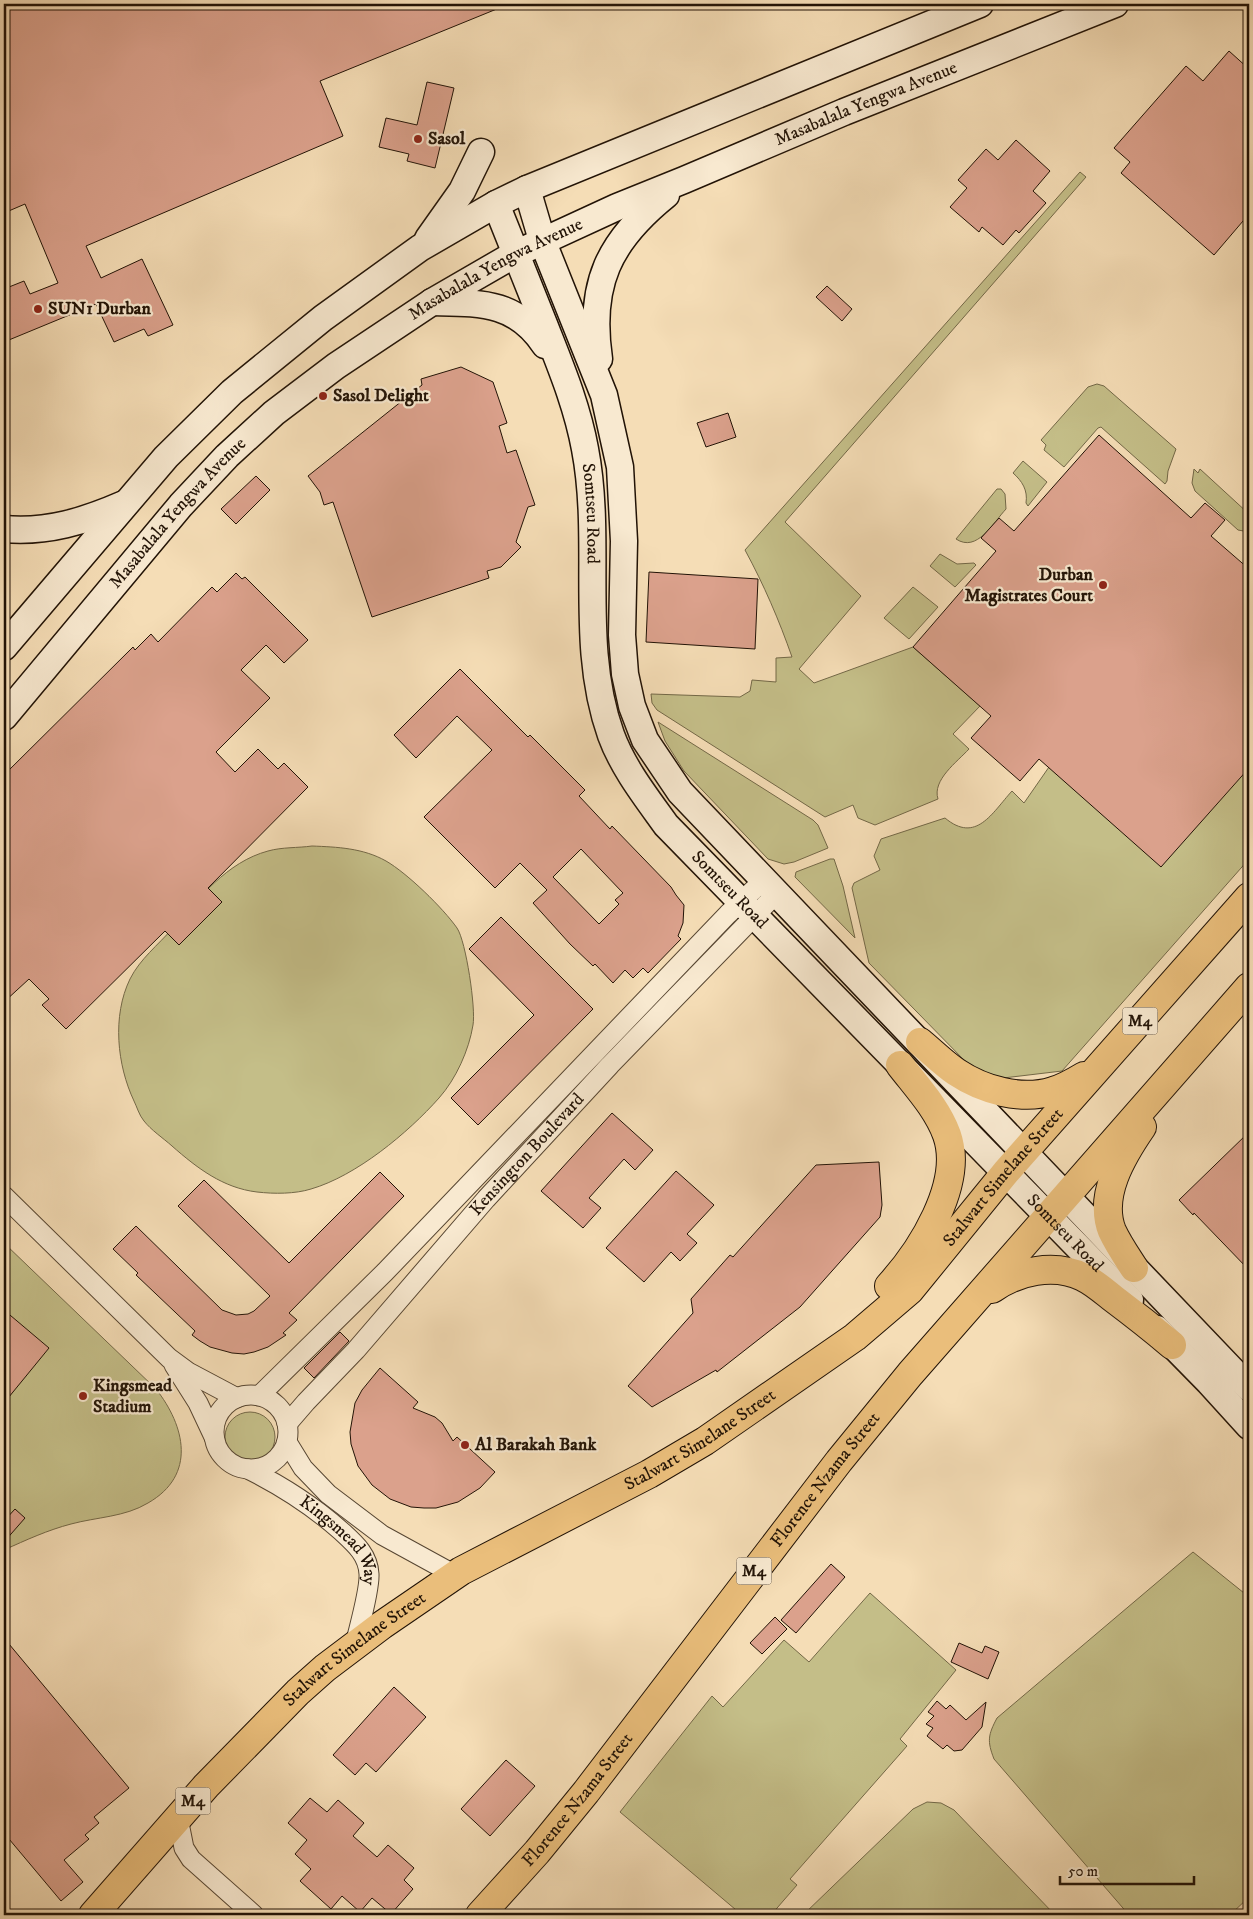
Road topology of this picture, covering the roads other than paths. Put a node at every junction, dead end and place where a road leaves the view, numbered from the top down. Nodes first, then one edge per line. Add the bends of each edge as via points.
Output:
1 (980, 4) edge
2 (1115, 4) edge
3 (481, 152) dead end
4 (684, 180) junction
5 (527, 189) junction
6 (496, 204) junction
7 (542, 240) junction
8 (424, 246) junction
9 (515, 254) junction
10 (432, 302) junction
11 (604, 395) junction
12 (575, 404) junction
13 (127, 502) junction
14 (4, 529) edge
15 (4, 647) edge
16 (4, 717) edge
17 (770, 886) junction
18 (1249, 897) edge
19 (748, 908) junction
20 (1249, 987) edge
21 (1209, 1032) junction
22 (920, 1042) junction
23 (900, 1065) junction
24 (1096, 1071) junction
25 (1015, 1162) junction
26 (4, 1196) edge
27 (1058, 1207) junction
28 (1134, 1268) junction
29 (975, 1301) junction
30 (855, 1337) junction
31 (1172, 1345) junction
32 (169, 1358) junction
33 (1249, 1388) edge
34 (259, 1396) junction
35 (237, 1398) junction
36 (1249, 1426) edge
37 (287, 1433) junction
38 (214, 1438) junction
39 (248, 1469) junction
40 (454, 1575) junction
41 (355, 1645) junction
42 (178, 1818) junction
43 (93, 1915) edge
44 (254, 1915) edge
45 (480, 1915) edge

1 - 5 main road
2 - 4 main road, Masabalala Yengwa Avenue
3 - 8 main road via 462,192
4 - 7 main road, Masabalala Yengwa Avenue
4 - 11 main road via 633,225 605,268 598,294 596,324
5 - 6 main road
5 - 7 main road, Somtseu Road
6 - 8 main road
6 - 9 main road, Somtseu Road
7 - 9 main road, Masabalala Yengwa Avenue
7 - 11 main road, Somtseu Road
8 - 13 main road via 323,318 232,392 166,457
9 - 10 main road, Masabalala Yengwa Avenue
9 - 12 main road, Somtseu Road
10 - 12 main road via 486,304 519,317 546,347
10 - 16 main road, Masabalala Yengwa Avenue via 336,366 274,413 227,456 181,505
11 - 17 main road, Somtseu Road via 620,467 624,541 622,636 632,706 645,740 680,792
12 - 19 main road, Somtseu Road via 586,450 590,493 596,678 611,735 625,765 666,825
13 - 14 main road via 65,526
13 - 15 main road
17 - 19 street, Kensington Boulevard
17 - 22 main road, Somtseu Road
18 - 24 highway, Stalwart Simelane Street / M4
19 - 23 main road, Somtseu Road
19 - 34 street, Kensington Boulevard
19 - 37 street, Kensington Boulevard via 486,1199 356,1350 306,1402
20 - 21 highway, M4
21 - 27 highway, M4
21 - 28 highway via 1140,1131 1112,1183 1108,1217
22 - 24 highway via 957,1072 998,1091 1016,1094 1052,1092
22 - 25 main road, Somtseu Road
23 - 25 main road, Somtseu Road
23 - 30 highway via 938,1114 948,1136 948,1185 940,1210 926,1236 906,1268 873,1302
24 - 25 highway, Stalwart Simelane Street / M4
25 - 27 main road, Somtseu Road
25 - 30 highway, Stalwart Simelane Street / M4 via 910,1290
26 - 32 street
27 - 28 main road, Somtseu Road
27 - 29 highway, Florence Nzama Street / M4
27 - 31 main road, Somtseu Road
28 - 33 main road, Somtseu Road
29 - 31 highway via 1002,1282 1020,1275 1041,1270 1063,1270 1084,1277
29 - 45 highway, Florence Nzama Street / M4 via 838,1461 586,1792
30 - 40 highway, Stalwart Simelane Street / M4 via 705,1441 649,1474
31 - 36 main road, Somtseu Road
32 - 35 street
32 - 38 street via 198,1402
34 - 35 street
34 - 37 street via 277,1406 283,1414
35 - 38 street via 221,1410 216,1419
37 - 39 street via 281,1454 274,1461 258,1469
37 - 40 street, Kingsmead Way via 303,1468 328,1494 382,1535
38 - 39 street via 222,1456
39 - 41 street, Kingsmead Way via 317,1509 363,1553 369,1575
40 - 41 highway, Stalwart Simelane Street / M4
41 - 42 highway, Stalwart Simelane Street / M4 via 298,1692
42 - 43 highway, Stalwart Simelane Street / M4
42 - 44 street via 184,1848 191,1858

